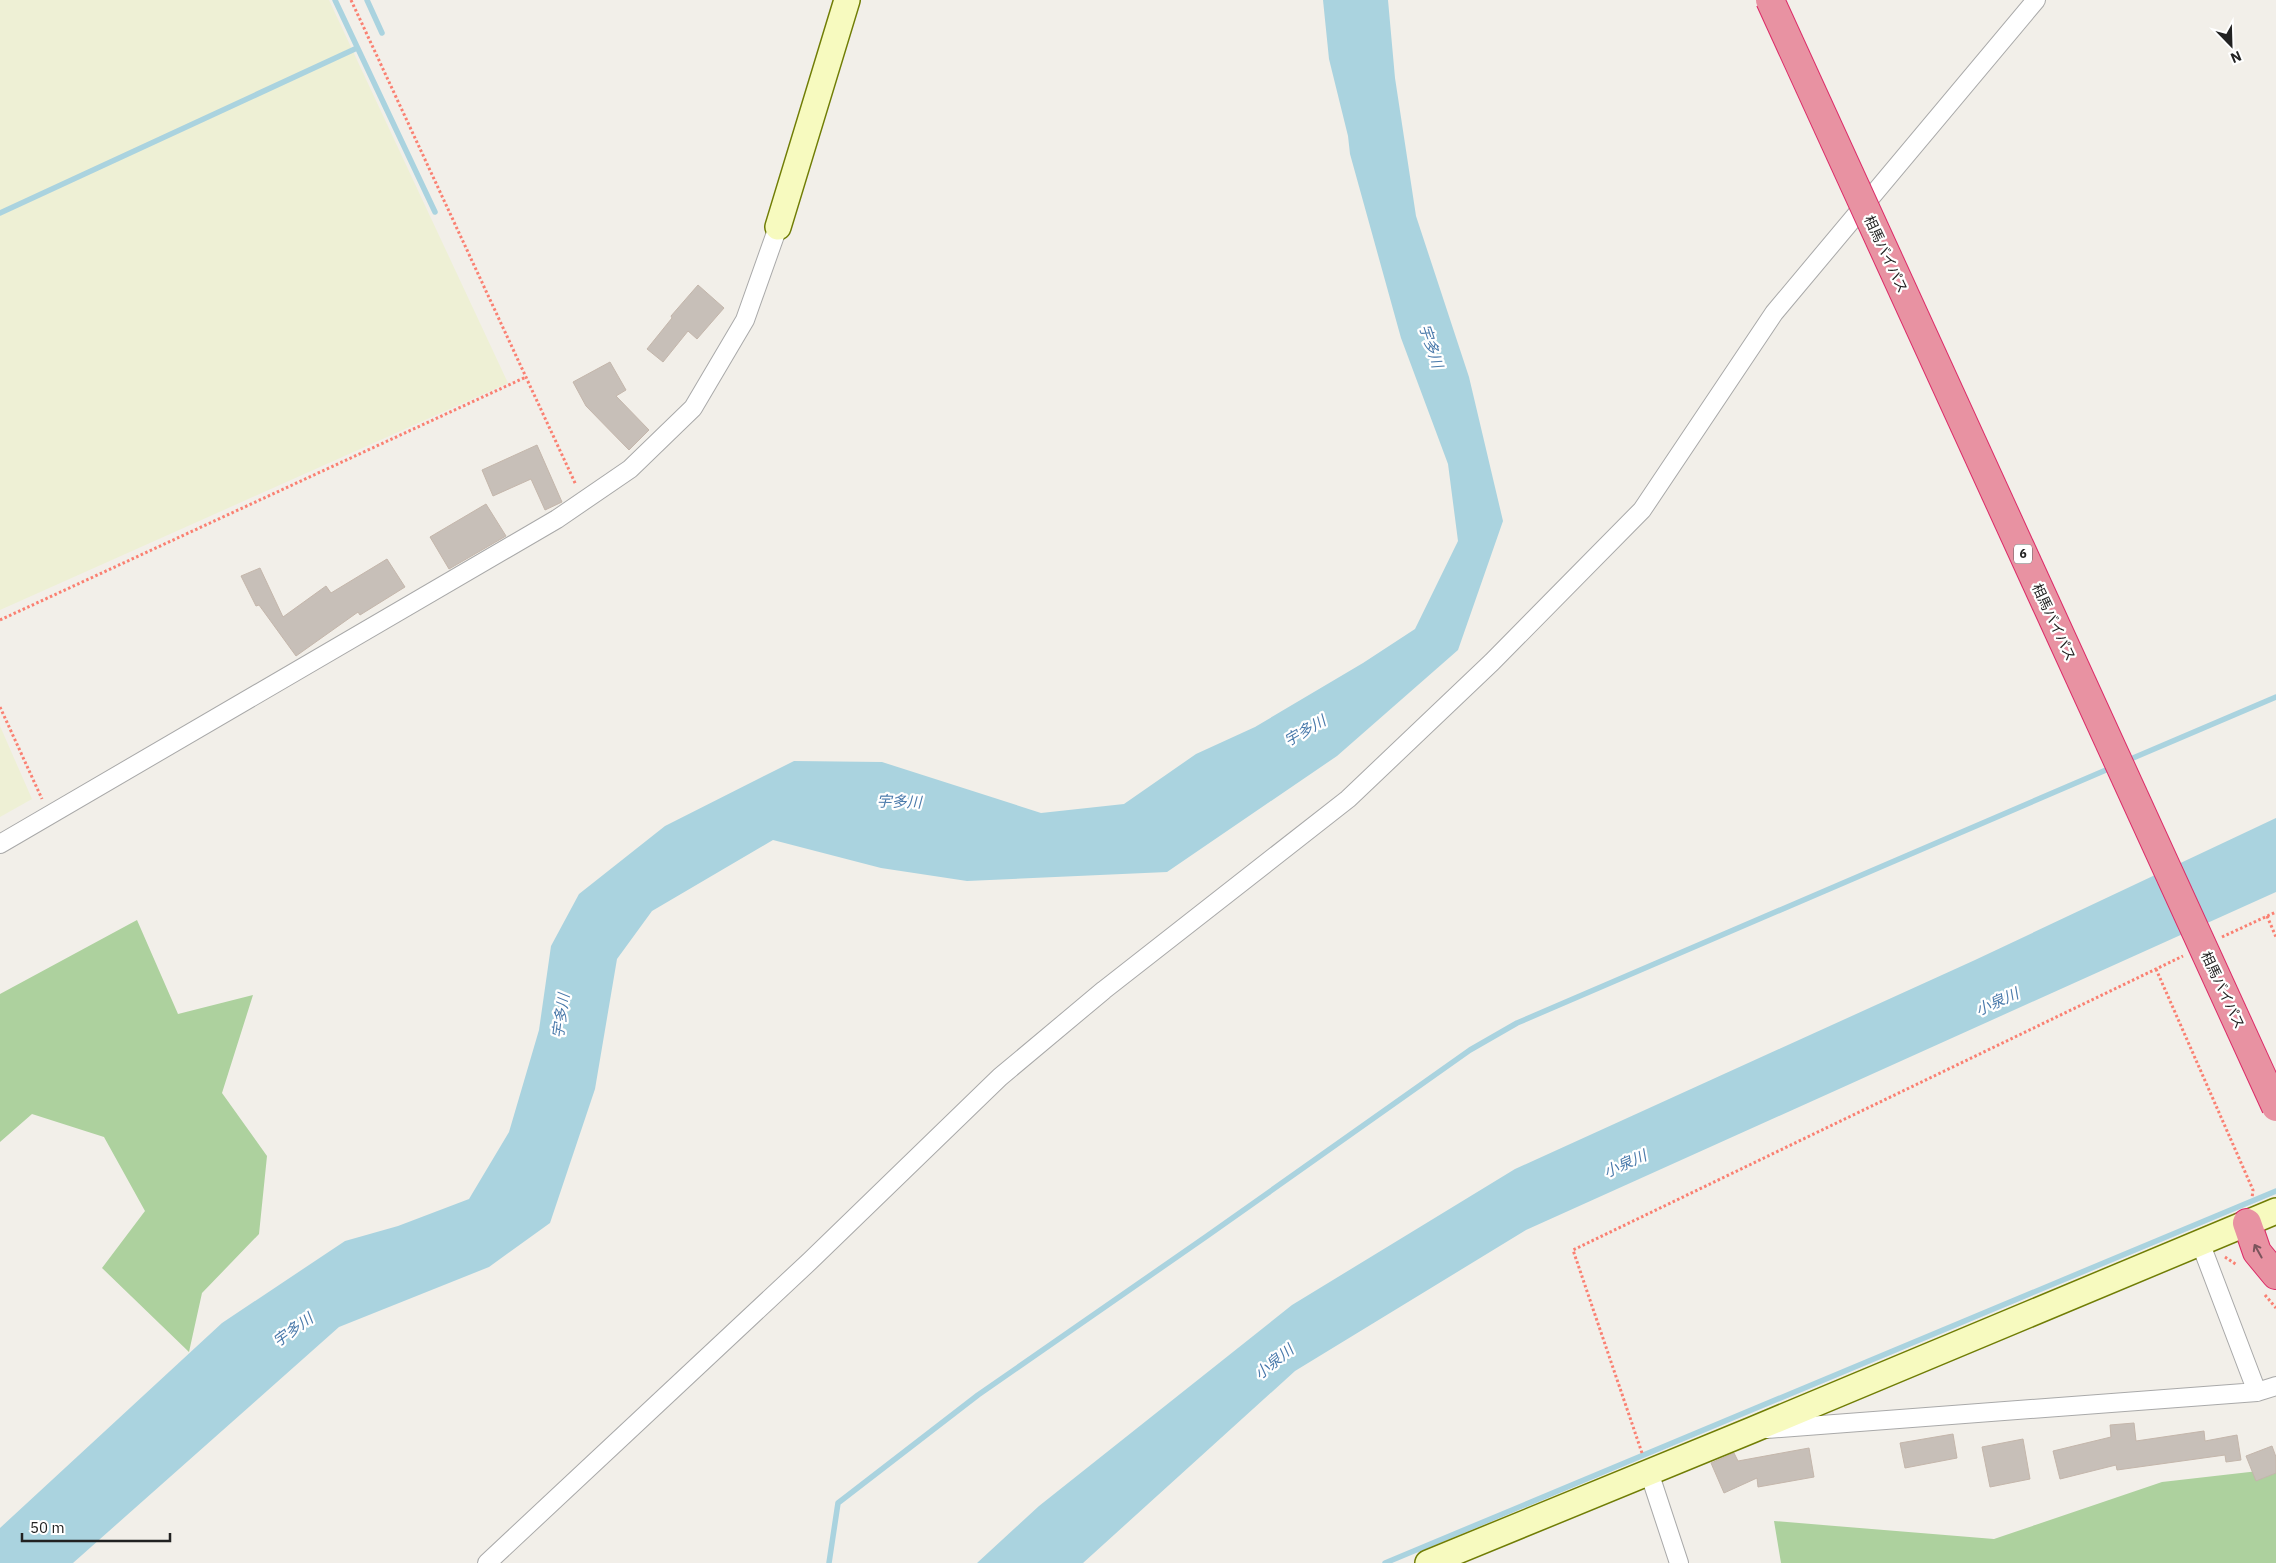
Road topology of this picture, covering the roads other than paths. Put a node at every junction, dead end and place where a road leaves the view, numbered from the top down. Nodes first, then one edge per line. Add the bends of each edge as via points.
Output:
1 (847, 0) edge
2 (1770, 0) edge
3 (2036, 0) edge
4 (778, 227) joint
5 (0, 844) edge
6 (2276, 1107) edge
7 (2276, 1211) edge
8 (2247, 1223) junction
9 (2200, 1242) junction
10 (2267, 1282) edge
11 (2276, 1386) edge
12 (2256, 1392) junction
13 (1752, 1430) junction
14 (1649, 1472) junction
15 (487, 1563) edge
16 (1428, 1563) edge
17 (1679, 1563) edge

1 - 4 street
2 - 6 highway, 相馬バイパス / 6, bridge
3 - 15 street via 1774,313 1642,510 1492,662 1348,799 1104,990 1000,1077 810,1261
4 - 5 street via 745,320 693,408 630,470 557,520
7 - 8 street
8 - 9 street
10 -> 8 highway
9 - 12 street
9 - 13 street
11 - 12 street
12 - 13 street
13 - 14 street
14 - 16 street
14 - 17 street

